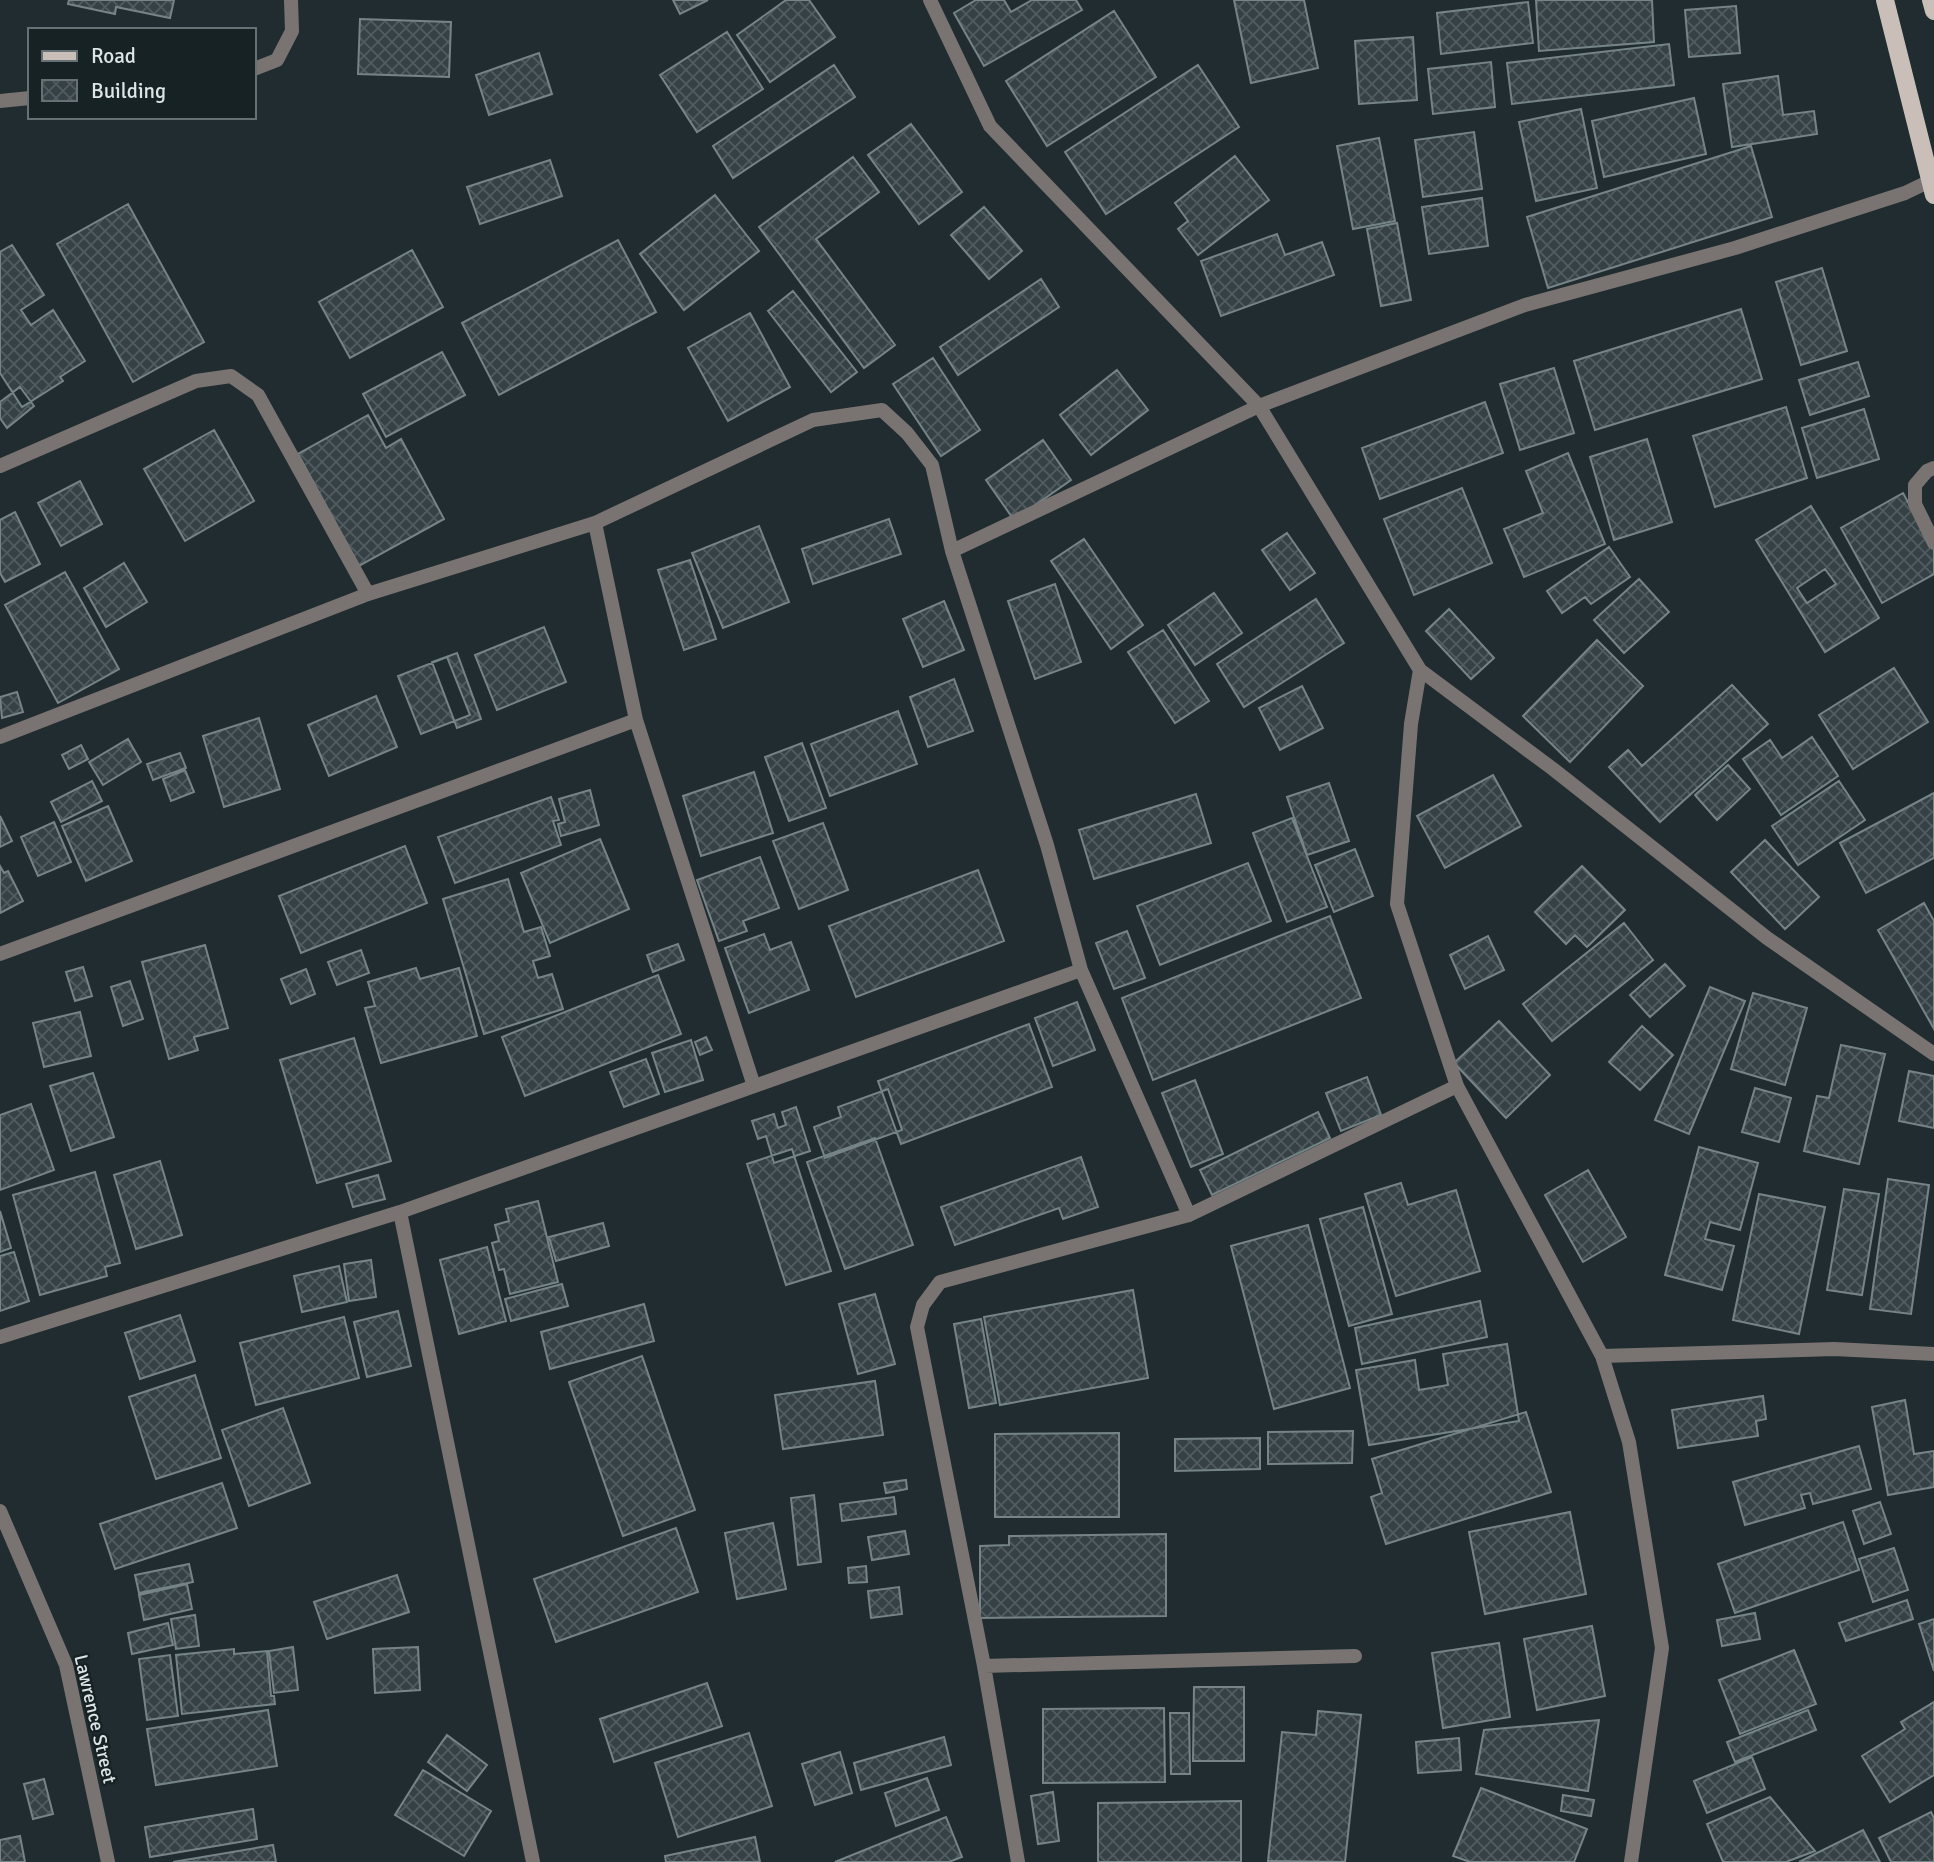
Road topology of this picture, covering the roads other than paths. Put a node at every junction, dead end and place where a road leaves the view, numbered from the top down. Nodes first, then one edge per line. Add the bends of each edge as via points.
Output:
1 (291, 0) edge
2 (930, 0) edge
3 (1885, 0) edge
4 (1931, 0) edge
5 (1934, 11) edge
6 (256, 68) edge
7 (28, 98) edge
8 (0, 101) edge
9 (1932, 188) edge
10 (1259, 406) junction
11 (0, 466) edge
12 (1934, 468) edge
13 (595, 523) junction
14 (1934, 543) edge
15 (952, 551) junction
16 (368, 594) junction
17 (1420, 670) junction
18 (636, 720) junction
19 (0, 737) edge
20 (0, 954) edge
21 (1081, 970) junction
22 (1934, 1054) edge
23 (754, 1086) junction
24 (1457, 1086) junction
25 (400, 1212) junction
26 (1189, 1215) junction
27 (0, 1337) edge
28 (1934, 1354) edge
29 (1602, 1356) junction
30 (0, 1511) edge
31 (1355, 1656) dead end
32 (984, 1666) junction
33 (108, 1862) edge
34 (533, 1862) edge
35 (1018, 1862) edge
36 (1631, 1862) edge

1 - 6 street via 292,31 277,60
2 - 10 street via 990,126
3 - 9 main road
4 - 5 main road
7 - 8 street
9 - 10 street via 1525,305
10 - 15 street
10 - 17 street
11 - 16 street via 196,381 231,376 258,395
12 - 14 street via 1915,485 1915,503
13 - 15 street via 813,420 882,410 932,465
13 - 16 street
13 - 18 street
15 - 21 street via 1047,845
16 - 19 street
17 - 22 street via 1767,938
17 - 24 street via 1396,904
18 - 20 street
18 - 23 street
21 - 23 street
21 - 26 street
23 - 25 street
24 - 26 street
24 - 29 street
25 - 27 street
25 - 34 street
26 - 32 street via 940,1282 923,1305 917,1327
28 - 29 street via 1834,1349
29 - 36 street via 1629,1442 1662,1648
30 - 33 street, Lawrence Street via 66,1665
31 - 32 street
32 - 35 street

